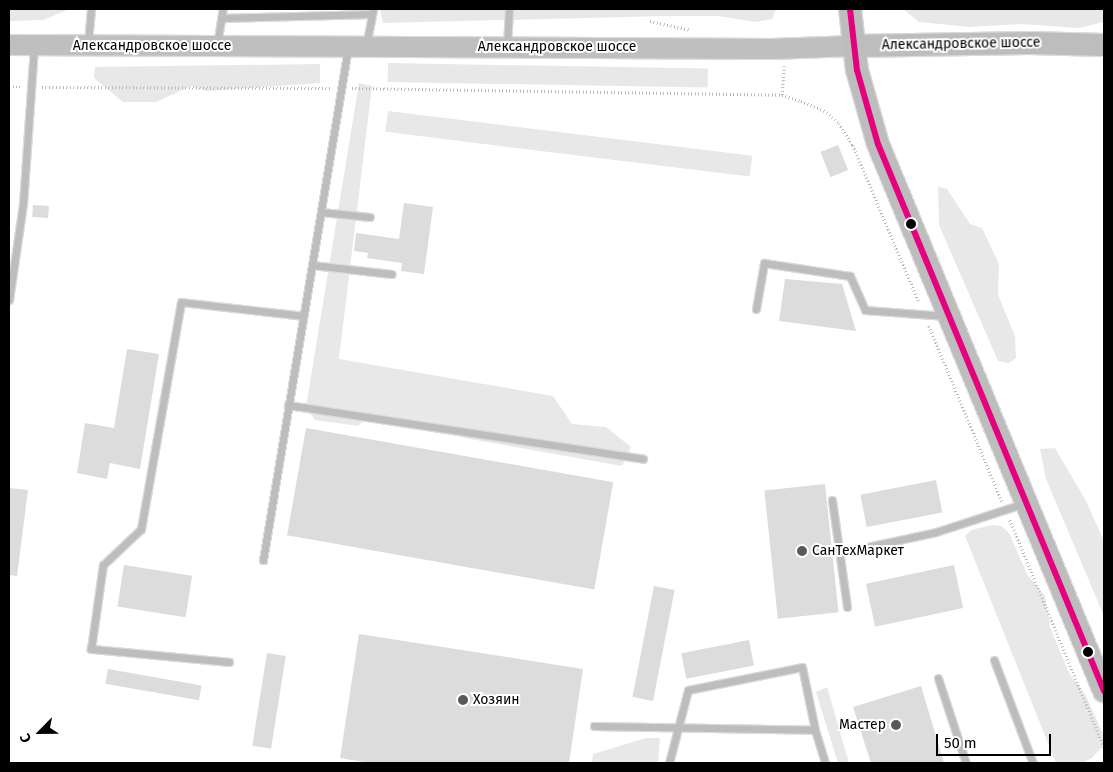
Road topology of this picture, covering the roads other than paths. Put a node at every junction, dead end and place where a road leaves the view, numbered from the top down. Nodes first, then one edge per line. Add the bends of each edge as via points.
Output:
1 (91, 9) edge
2 (223, 9) edge
3 (509, 9) edge
4 (850, 9) edge
5 (372, 11) edge
6 (221, 18) junction
7 (9, 45) edge
8 (34, 45) junction
9 (88, 46) junction
10 (217, 46) junction
11 (357, 46) junction
12 (853, 46) junction
13 (1104, 46) edge
14 (506, 47) junction
15 (321, 212) junction
16 (370, 216) dead end
17 (312, 264) junction
18 (391, 274) dead end
19 (9, 300) edge
20 (756, 309) dead end
21 (303, 316) junction
22 (946, 316) junction
23 (288, 405) junction
24 (643, 459) dead end
25 (832, 500) dead end
26 (1015, 506) junction
27 (840, 553) junction
28 (263, 560) dead end
29 (847, 607) dead end
30 (994, 660) dead end
31 (229, 662) dead end
32 (938, 678) dead end
33 (1104, 691) edge
34 (594, 726) dead end
35 (676, 729) junction
36 (815, 730) junction
37 (670, 763) edge
38 (825, 763) edge
39 (966, 763) edge
40 (1033, 763) edge

1 - 9 lane
2 - 6 lane
3 - 14 lane
4 - 12 main road
5 - 6 lane
5 - 11 lane
6 - 10 lane
7 - 8 main road, Александровское шоссе
8 - 9 main road, Александровское шоссе
8 - 19 lane via 23,204
9 - 10 main road, Александровское шоссе
10 - 11 main road, Александровское шоссе
11 - 14 main road, Александровское шоссе
11 - 15 lane via 341,88
12 - 13 main road, Александровское шоссе via 1030,43
12 - 14 main road, Александровское шоссе via 772,49
12 - 22 main road via 861,91 878,144
15 - 16 lane
15 - 17 lane
17 - 18 lane
17 - 21 lane
20 - 22 lane via 764,263 850,276 866,310
21 - 23 lane
21 - 31 lane via 181,302 141,529 103,565 91,649
22 - 26 main road
23 - 24 lane
23 - 28 lane
25 - 27 lane
26 - 27 lane via 936,532
26 - 33 main road
27 - 29 lane
30 - 40 lane
32 - 39 lane
34 - 35 lane
35 - 36 lane
35 - 36 lane via 688,690 802,667
35 - 37 lane
36 - 38 lane

